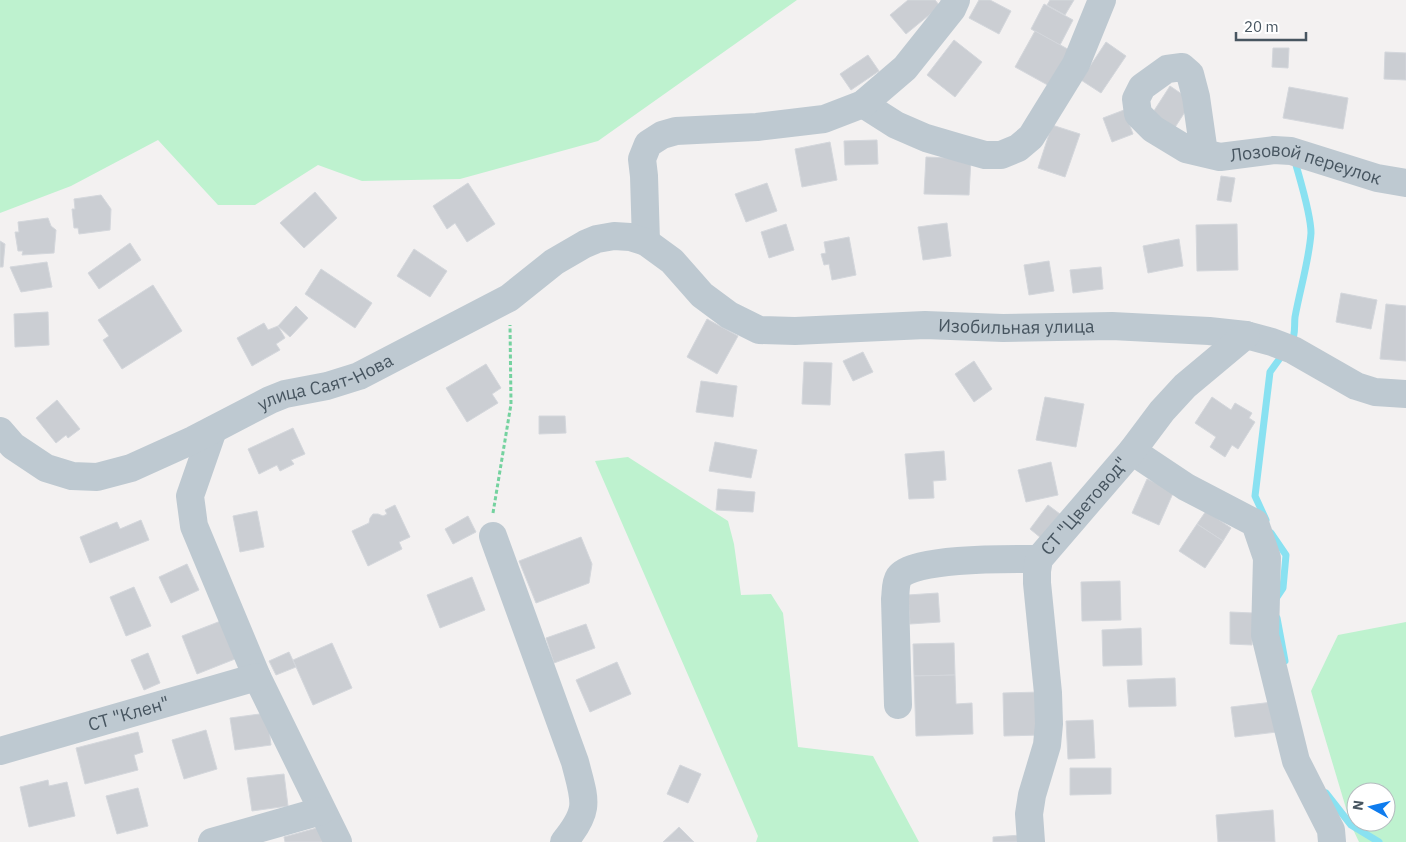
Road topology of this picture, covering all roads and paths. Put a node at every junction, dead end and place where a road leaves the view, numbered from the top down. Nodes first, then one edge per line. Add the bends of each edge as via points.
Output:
1 (956, 0) edge
2 (1102, 0) edge
3 (863, 104) junction
4 (1204, 153) dead end
5 (1406, 183) edge
6 (646, 242) junction
7 (509, 298) junction
8 (1246, 336) junction
9 (1406, 394) edge
10 (213, 430) junction
11 (0, 431) edge
12 (1132, 451) junction
13 (493, 536) joint
14 (1039, 558) junction
15 (257, 677) junction
16 (898, 705) dead end
17 (0, 750) edge
18 (321, 811) junction
19 (212, 842) edge
20 (338, 842) edge
21 (564, 842) edge
22 (1031, 842) edge
23 (1332, 842) edge

1 - 3 street via 905,68
2 - 3 street via 1076,64 1031,137 1018,148 1001,155 985,155 960,148 896,125
3 - 6 street via 824,119 676,131 662,135 648,144 642,159
4 - 5 street, Лозовой переулок via 1220,157 1291,151
6 - 7 street, улица Саят-Нова via 614,236 585,244 554,262
6 - 8 street, Изобильная улица via 672,261 702,295 729,315 759,330 925,325 1003,328 1112,326 1209,330
7 - 10 street, улица Саят-Нова via 359,376 285,394
7 - 13 path via 511,404 494,504
8 - 9 street, Изобильная улица via 1293,350 1356,386 1375,392
8 - 12 street, СТ "Цветовод" via 1185,386
10 - 11 street, улица Саят-Нова via 131,468 97,477 72,476 46,468 13,446
10 - 15 street via 190,496 191,510 194,526
12 - 14 street, СТ "Цветовод"
12 - 23 street via 1186,487 1254,523 1267,558 1266,635 1296,761 1331,830
13 - 21 street via 580,783 584,802 582,815
14 - 16 street via 918,566 899,577 895,599
14 - 22 street, СТ "Цветовод" via 1037,583 1049,724 1029,814
15 - 17 street, СТ "Клен"
15 - 18 street
18 - 19 street
18 - 20 street

